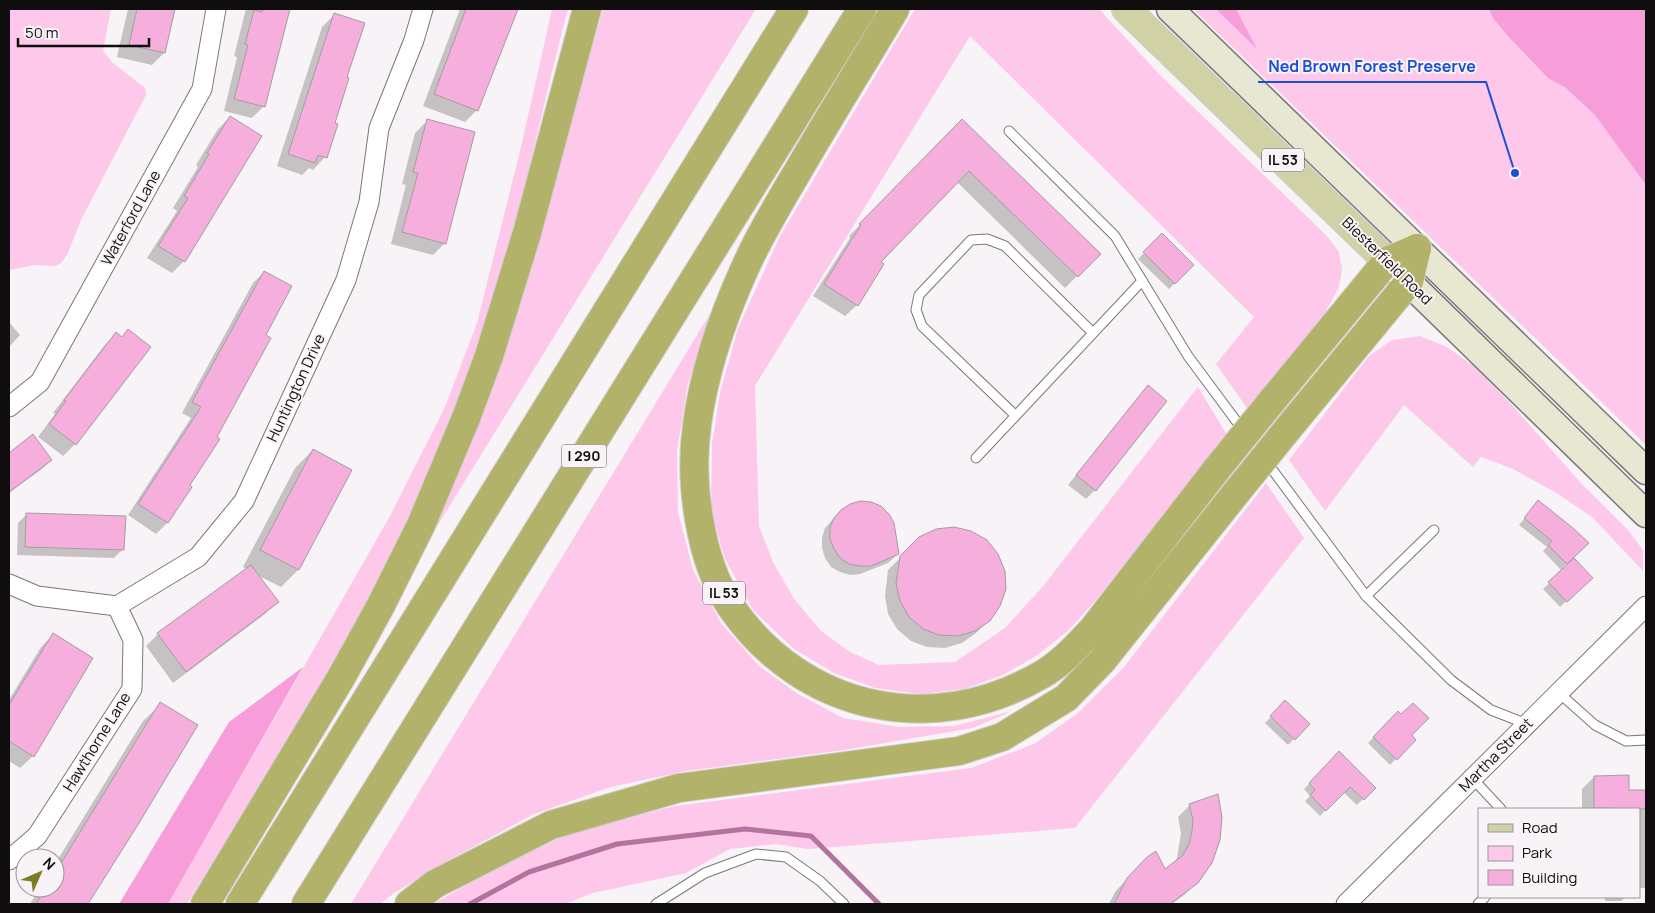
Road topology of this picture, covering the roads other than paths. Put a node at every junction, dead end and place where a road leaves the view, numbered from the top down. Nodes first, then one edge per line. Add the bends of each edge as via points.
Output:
1 (216, 9) edge
2 (423, 9) edge
3 (587, 9) edge
4 (794, 9) edge
5 (862, 9) edge
6 (895, 9) edge
7 (1126, 9) edge
8 (1170, 9) edge
9 (1009, 132) dead end
10 (1417, 248) junction
11 (1387, 261) junction
12 (1142, 281) junction
13 (1409, 282) junction
14 (1093, 333) junction
15 (9, 407) edge
16 (1015, 415) junction
17 (976, 458) dead end
18 (1646, 471) edge
19 (1646, 514) edge
20 (1434, 530) dead end
21 (9, 584) edge
22 (1366, 596) junction
23 (118, 606) junction
24 (1646, 606) edge
25 (1559, 693) junction
26 (1527, 724) junction
27 (1646, 740) edge
28 (1472, 779) junction
29 (1501, 808) edge
30 (9, 860) edge
31 (205, 904) edge
32 (240, 904) edge
33 (306, 904) edge
34 (409, 904) edge
35 (656, 904) edge
36 (844, 904) edge
37 (1346, 904) edge

1 - 15 street, Waterford Lane via 202,89 40,382
2 - 23 street, Huntington Drive via 379,128 368,202 346,280 244,501 198,557
3 - 31 highway via 490,356 421,525 342,676
4 - 32 highway
5 - 33 highway, I 290
6 - 11 highway, IL 53, bridge via 744,270 721,329 697,425 694,462 698,511 708,561 730,605 757,640 820,686 856,700 899,709 935,709 1004,695 1043,674 1093,629 1216,470
7 - 11 main road, Biesterfield Road / IL 53
8 - 10 main road, Biesterfield Road
9 - 12 lane via 1115,236
10 - 11 highway, IL 53
10 - 13 highway
10 - 18 main road, Biesterfield Road
11 - 13 main road, Biesterfield Road / IL 53
12 - 14 lane
12 - 22 lane via 1188,356
13 - 19 main road, Biesterfield Road / IL 53
13 - 34 highway, bridge via 1102,661 1066,698 1002,737 958,751 679,788 551,825 435,884
14 - 16 lane
14 - 16 lane via 1005,246 987,239 971,240 919,295 916,310 922,326
16 - 17 lane
20 - 22 lane
21 - 23 street via 37,596
22 - 26 lane via 1451,680 1491,710
23 - 30 street, Hawthorne Lane via 133,640 132,689 37,836
24 - 25 street, Martha Street
25 - 26 street, Martha Street
25 - 27 lane via 1595,724 1626,741
26 - 28 street, Martha Street
28 - 29 lane
28 - 37 street, Martha Street
35 - 36 lane via 705,873 756,854 786,857 820,881

